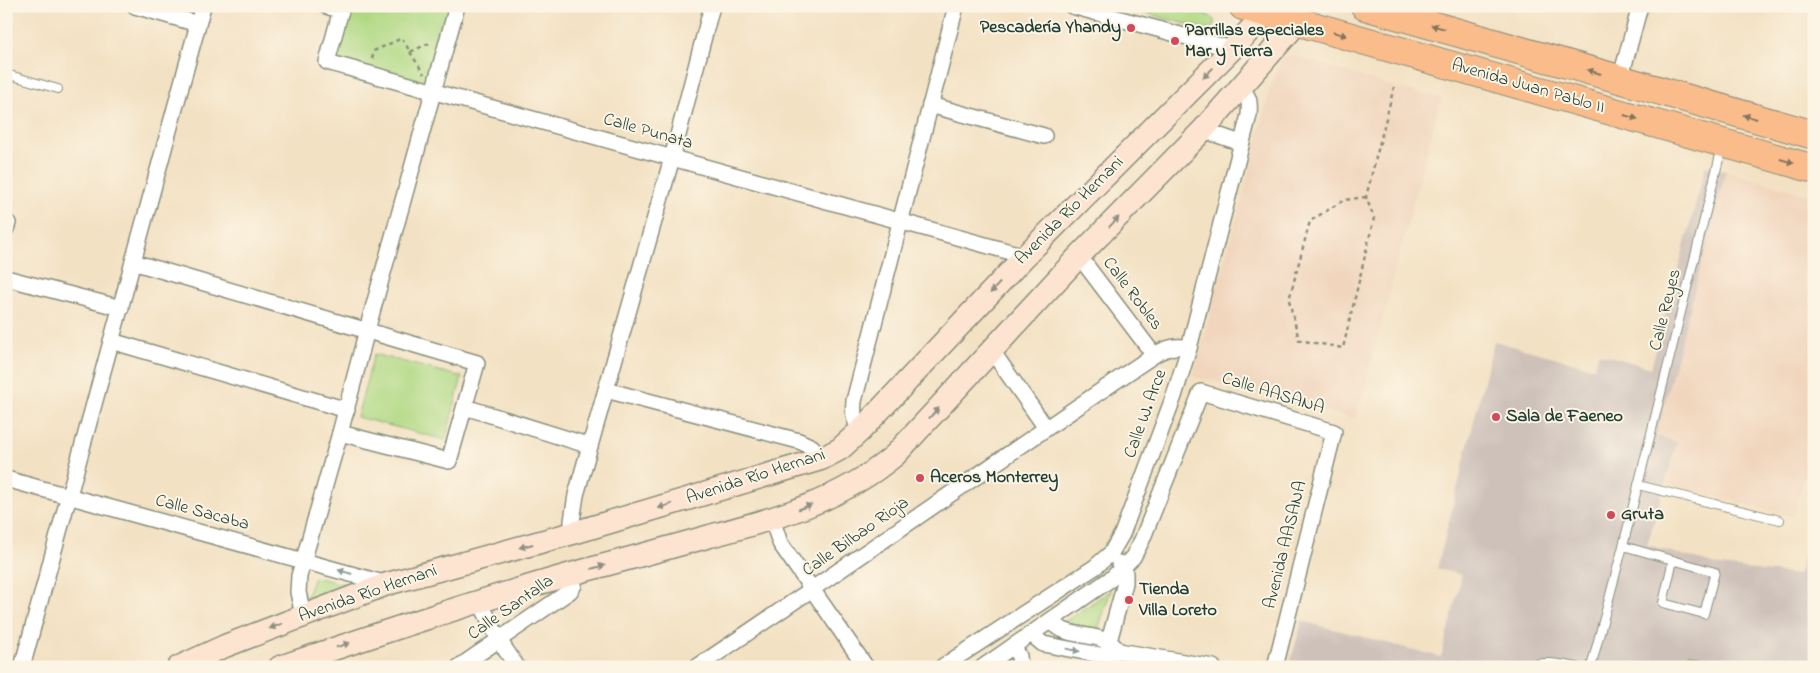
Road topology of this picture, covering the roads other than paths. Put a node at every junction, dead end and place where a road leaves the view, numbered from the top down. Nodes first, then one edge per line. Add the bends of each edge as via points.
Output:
1 (135, 6) edge
2 (203, 6) edge
3 (326, 6) edge
4 (457, 6) edge
5 (712, 6) edge
6 (956, 6) edge
7 (1072, 6) edge
8 (1364, 6) edge
9 (1640, 6) edge
10 (341, 8) edge
11 (1254, 10) edge
12 (1298, 22) junction
13 (198, 24) junction
14 (1232, 49) junction
15 (6, 74) edge
16 (1620, 80) junction
17 (1240, 88) junction
18 (58, 89) dead end
19 (434, 92) junction
20 (930, 105) junction
21 (1203, 130) junction
22 (1814, 135) edge
23 (1044, 136) dead end
24 (1241, 143) junction
25 (1723, 143) junction
26 (672, 158) junction
27 (1814, 169) edge
28 (901, 221) junction
29 (1025, 256) junction
30 (1079, 256) junction
31 (133, 262) junction
32 (6, 278) edge
33 (121, 308) junction
34 (366, 330) junction
35 (111, 341) junction
36 (1189, 348) junction
37 (992, 351) junction
38 (1154, 355) junction
39 (606, 390) junction
40 (465, 407) junction
41 (347, 410) junction
42 (1046, 428) junction
43 (861, 430) junction
44 (1334, 432) joint
45 (340, 433) junction
46 (590, 446) junction
47 (821, 459) junction
48 (6, 479) edge
49 (1638, 485) junction
50 (68, 496) junction
51 (772, 520) junction
52 (1780, 520) dead end
53 (573, 533) junction
54 (1623, 546) junction
55 (1111, 553) junction
56 (304, 560) junction
57 (1673, 560) junction
58 (1123, 568) junction
59 (573, 574) junction
60 (387, 584) junction
61 (813, 590) junction
62 (480, 602) junction
63 (303, 615) junction
64 (1050, 621) junction
65 (1031, 634) junction
66 (499, 640) junction
67 (1012, 646) junction
68 (1114, 646) junction
69 (22, 667) edge
70 (179, 667) edge
71 (280, 667) edge
72 (459, 667) edge
73 (517, 667) edge
74 (697, 667) edge
75 (866, 667) edge
76 (942, 667) edge
77 (982, 667) edge
78 (1020, 667) edge
79 (1213, 667) edge
80 (1275, 667) edge
81 (1529, 667) edge
82 (1577, 667) edge
83 (1591, 667) edge

1 - 13 street
2 - 13 street
3 - 10 street, Calle Punata
4 - 19 street
5 - 26 street
6 - 20 street
7 - 14 street
16 -> 8 highway, Avenida Juan Pablo II
9 - 16 street
10 - 19 street, Calle Punata via 327,62
11 - 12 highway, Avenida Juan Pablo II
11 - 14 street, Avenida Río Hernani
12 - 17 street
12 -> 25 highway, Avenida Juan Pablo II
13 - 31 street
14 -> 29 street, Avenida Río Hernani
15 - 18 lane
22 -> 16 highway, Avenida Juan Pablo II
17 - 21 street
17 - 24 street, Calle W. Arce via 1250,101
19 - 26 street, Calle Punata
19 - 34 street
20 - 23 street
20 - 28 street
21 - 24 street
30 -> 21 street
24 - 36 street, Calle W. Arce
25 -> 27 highway, Avenida Juan Pablo II
25 - 49 lane, Calle Reyes
26 - 28 street, Calle Punata
26 - 39 street
28 - 29 street, Calle Punata
28 - 43 street via 854,401 853,414
29 -> 43 street, Avenida Río Hernani
30 - 37 street
30 - 38 street, Calle Robles
31 - 33 street
31 - 34 street
32 - 33 street
33 - 35 street
34 - 40 street via 477,363
34 - 41 street
35 - 41 street
35 - 50 street
36 - 38 street, Calle Bilbao Rioja via 1177,346
36 - 55 street, Calle W. Arce via 1129,516
37 - 42 street
51 -> 37 street via 820,502 877,470 895,455
38 - 42 street, Calle Bilbao Rioja
39 - 46 street
39 - 47 street via 799,441 812,447
40 - 45 street via 449,461
40 - 46 street
41 - 45 street
42 - 61 street, Calle Bilbao Rioja
43 - 47 street, Avenida Río Hernani via 840,449
44 - 58 street, Calle AASANA via 1201,392 1142,540
44 - 80 street, Avenida AASANA
45 - 56 street
46 - 53 street via 573,509
47 -> 53 street, Avenida Río Hernani
48 - 50 street, Calle Sacaba
49 - 52 lane
49 - 54 lane, Calle Reyes
50 - 56 street, Calle Sacaba
50 - 69 street
59 -> 51 street
51 - 61 street via 780,543
53 -> 60 street, Avenida Río Hernani
54 - 57 lane
54 - 83 lane, Calle Reyes
55 - 58 street
55 - 76 street, Calle W. Arce via 1095,567
60 -> 56 street, Calle Sacaba
56 - 63 street via 298,592
57 - 57 lane via 1715,572 1704,614 1663,603
58 - 64 street
58 - 68 street via 1125,583
59 - 62 street
59 - 66 street, Calle Santalla via 574,584 570,591
60 - 63 street, Avenida Río Hernani
61 - 74 street, Calle Bilbao Rioja
61 - 75 street
62 - 66 street
71 -> 62 street
63 -> 70 street, Avenida Río Hernani
64 - 65 street
64 - 68 street via 1061,631
65 - 67 street
65 -> 68 street via 1043,644 1100,655 1110,654
66 - 72 street, Calle Santalla
66 - 73 street
67 - 77 street
67 - 78 street via 1019,656
68 - 79 street
81 - 82 lane via 1556,663

